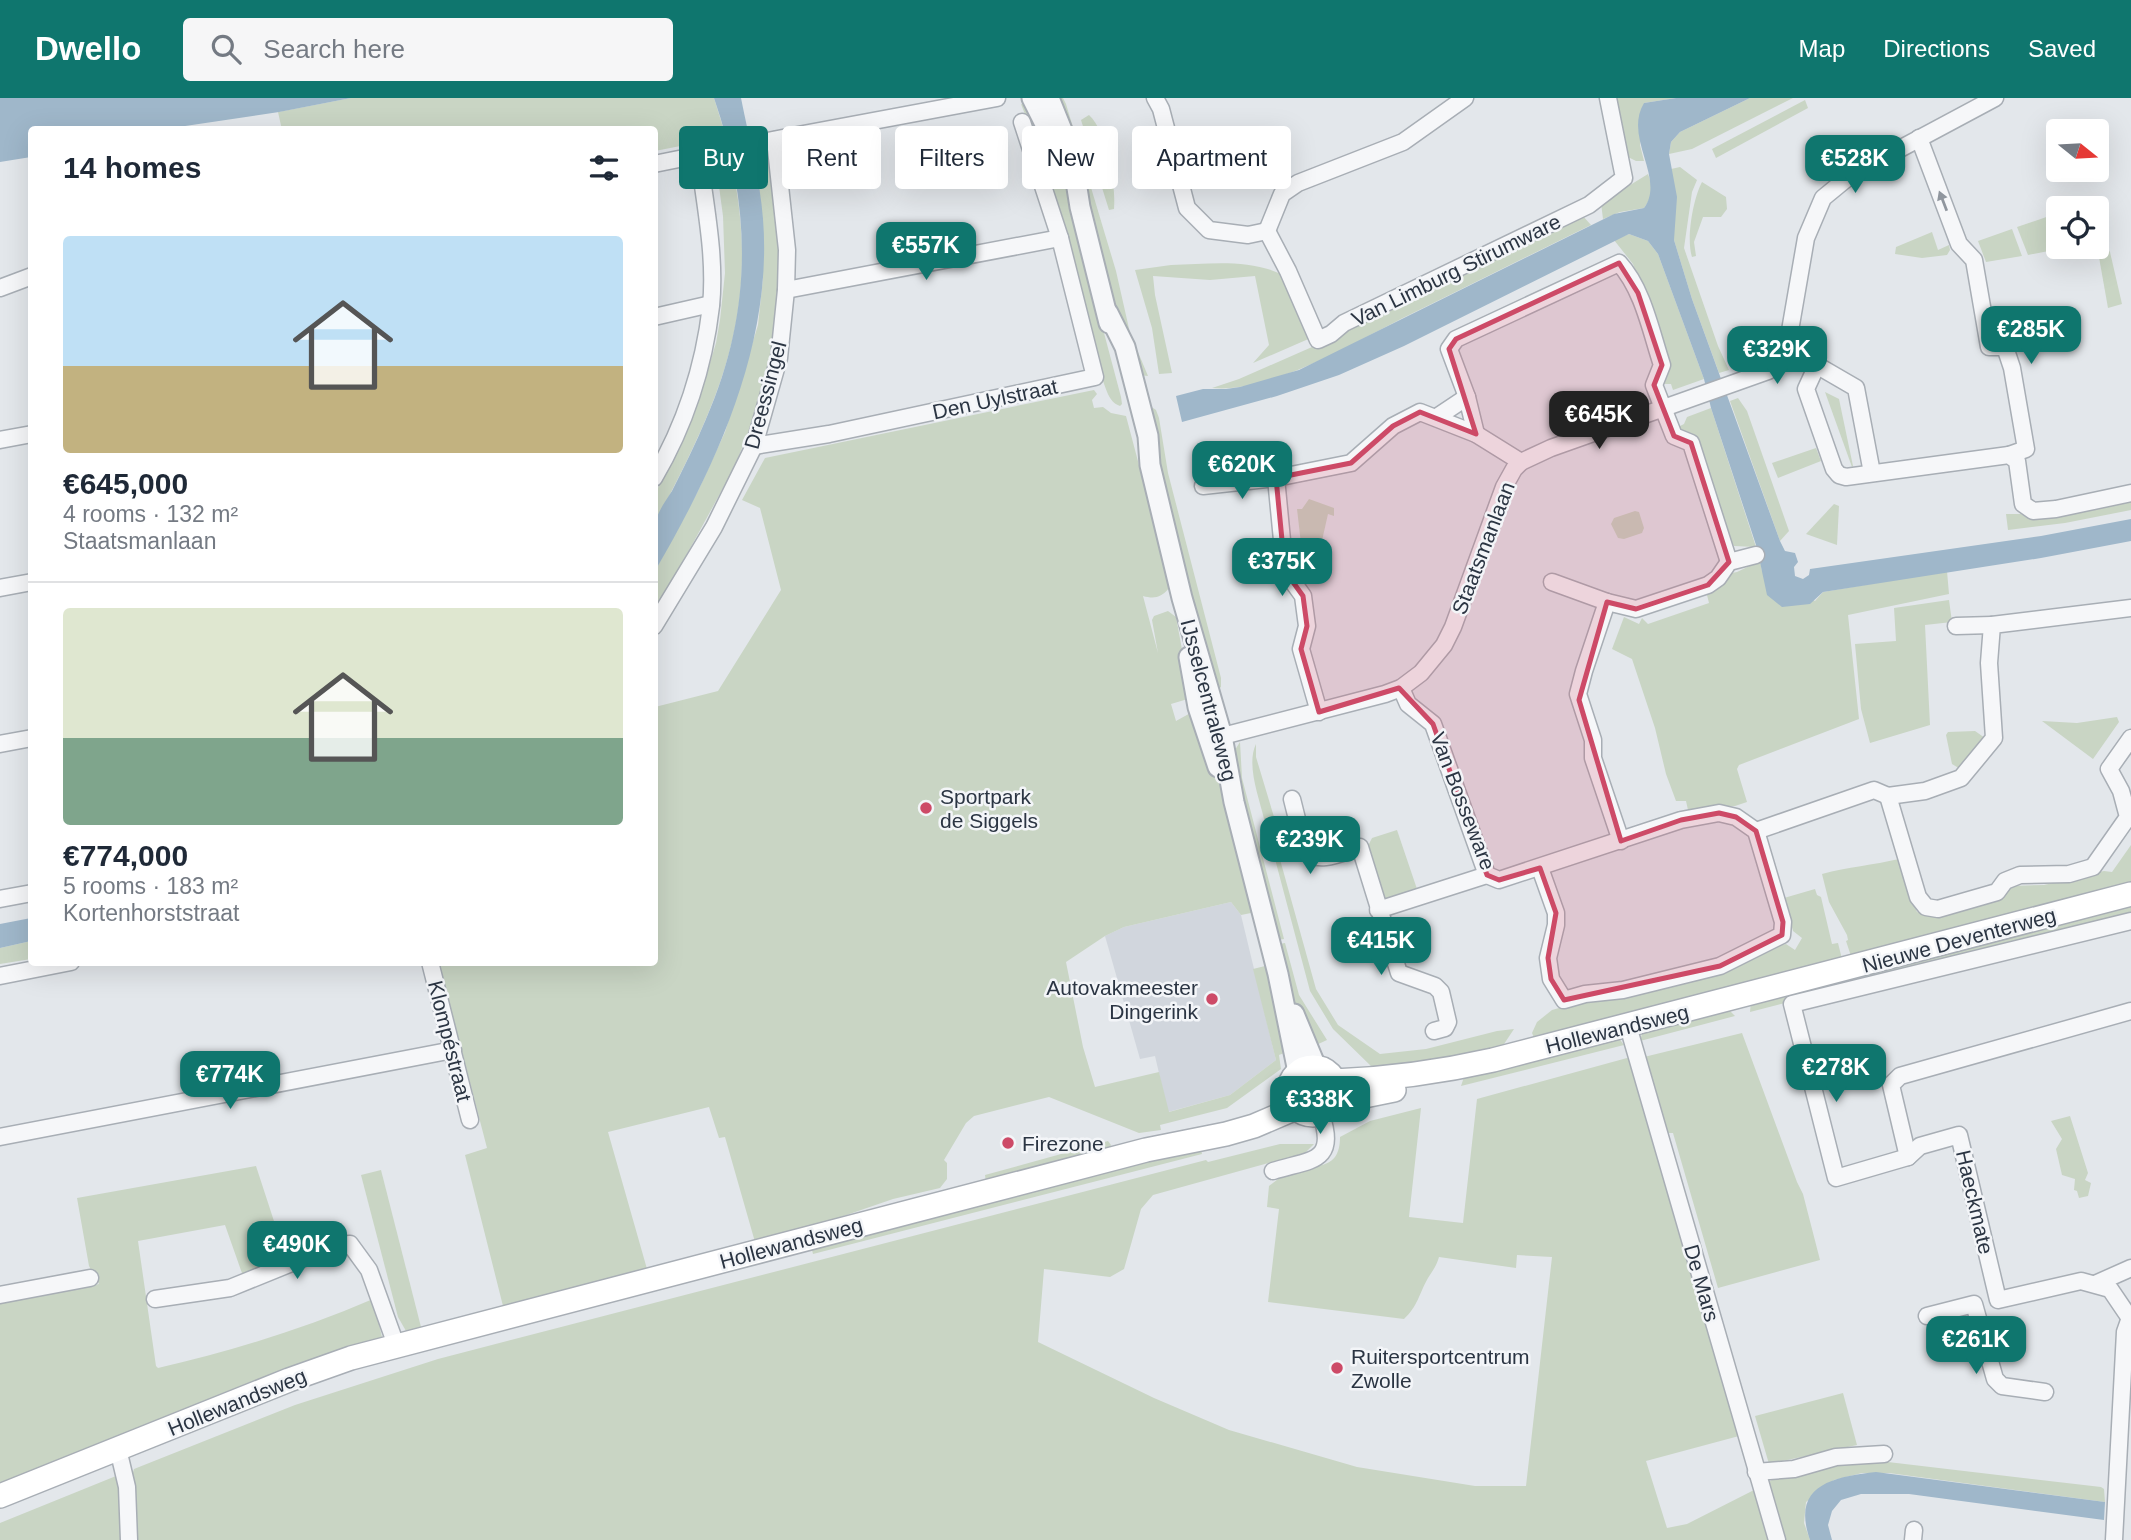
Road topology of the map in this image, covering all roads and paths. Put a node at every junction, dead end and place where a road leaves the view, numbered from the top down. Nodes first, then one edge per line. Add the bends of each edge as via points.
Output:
1 (997, 98) edge
2 (1031, 98) edge
3 (1049, 98) edge
4 (1155, 98) edge
5 (1465, 98) edge
6 (1608, 98) edge
7 (1995, 98) edge
8 (1022, 122) dead end
9 (1919, 138) junction
10 (773, 141) junction
11 (768, 142) edge
12 (679, 160) edge
13 (658, 163) edge
14 (703, 189) edge
15 (1080, 207) junction
16 (1267, 231) junction
17 (1060, 238) junction
18 (28, 278) edge
19 (0, 288) edge
20 (786, 290) junction
21 (711, 304) junction
22 (658, 316) edge
23 (1787, 348) junction
24 (1818, 365) junction
25 (1467, 397) junction
26 (1664, 408) junction
27 (1437, 417) junction
28 (1476, 434) junction
29 (28, 435) edge
30 (0, 440) edge
31 (754, 446) junction
32 (2010, 455) junction
33 (1521, 462) junction
34 (659, 463) edge
35 (1872, 473) junction
36 (1276, 478) junction
37 (1203, 486) dead end
38 (2131, 493) edge
39 (1756, 555) dead end
40 (1733, 561) junction
41 (1552, 582) dead end
42 (28, 583) edge
43 (0, 588) edge
44 (1608, 602) junction
45 (2131, 608) edge
46 (658, 619) edge
47 (1993, 625) junction
48 (1956, 626) dead end
49 (1401, 688) junction
50 (1319, 712) junction
51 (1215, 738) junction
52 (2131, 738) edge
53 (28, 739) edge
54 (0, 744) edge
55 (1888, 796) junction
56 (1292, 799) dead end
57 (1756, 831) junction
58 (1621, 841) junction
59 (1541, 868) junction
60 (1487, 875) junction
61 (28, 894) edge
62 (2131, 894) edge
63 (0, 899) edge
64 (1378, 910) junction
65 (2131, 920) edge
66 (51, 966) edge
67 (431, 966) edge
68 (0, 976) edge
69 (1787, 985) joint
70 (2131, 1011) edge
71 (1628, 1026) junction
72 (1434, 1031) dead end
73 (453, 1050) junction
74 (1321, 1087) junction
75 (1293, 1102) junction
76 (470, 1120) dead end
77 (0, 1137) edge
78 (1908, 1157) junction
79 (1273, 1171) dead end
80 (2131, 1268) edge
81 (90, 1278) dead end
82 (2095, 1284) junction
83 (0, 1295) edge
84 (155, 1299) dead end
85 (1998, 1300) junction
86 (1974, 1304) junction
87 (2130, 1316) edge
88 (1927, 1317) dead end
89 (396, 1345) junction
90 (2045, 1392) dead end
91 (118, 1449) junction
92 (1884, 1454) dead end
93 (1756, 1472) junction
94 (0, 1496) edge
95 (129, 1540) edge
96 (1777, 1540) edge
97 (2113, 1540) edge

1 - 10 street
2 - 15 street, IJsselcentraleweg
3 - 15 street, IJsselcentraleweg via 1066,140
4 - 16 street via 1187,208 1209,230 1248,235
5 - 16 street via 1403,142 1298,183 1282,194
6 - 16 street, Van Limburg Stirumware via 1625,178 1588,205 1344,323 1318,340
7 - 9 street
8 - 17 street, Den Uylstraat
9 - 23 street via 1851,175 1823,198 1806,238
32 -> 9 street via 2026,449 2012,368 2005,346 1989,347 1974,260 1959,244
10 - 11 street
10 - 20 street, Dreessingel via 787,250
12 - 13 street
14 - 21 street
15 - 51 street, IJsselcentraleweg via 1148,436 1150,465
17 - 20 street
17 - 31 street, Den Uylstraat via 1095,377
18 - 19 street
20 - 31 street, Dreessingel via 779,358
21 - 22 street
21 - 34 street via 699,374
23 - 24 street
23 - 26 street, Staatsmanlaan via 1779,363 1768,370
24 - 35 street via 1856,388
24 - 35 street via 1807,389 1834,469 1846,477
25 - 26 street via 1450,349 1456,339 1619,262 1638,293 1662,366 1654,385
25 - 27 street
25 - 28 street
26 - 33 street, Staatsmanlaan
26 - 40 street via 1674,436 1690,443
27 - 28 street
27 - 36 street via 1420,412 1404,419 1351,463
28 - 33 street
29 - 30 street
31 - 46 street, Dreessingel via 714,527
32 - 35 street
32 - 38 street via 2017,461 2023,504 2033,511
33 - 49 street, Staatsmanlaan via 1504,487 1444,645
36 - 37 street
36 - 50 street via 1285,571 1303,596 1307,626 1301,649
39 - 40 street
40 - 44 street via 1708,585 1636,610
41 - 44 street
42 - 43 street
44 - 58 street via 1578,694 1593,740 1593,758
45 - 47 street
47 - 48 street
47 - 55 street via 1989,663 1994,738 1961,778 1926,791
49 - 50 street, Staatsmanlaan
49 - 60 street, Van Bosseware via 1408,704 1433,724
50 - 51 street, Staatsmanlaan
51 - 74 street, IJsselcentraleweg via 1278,974
52 - 55 street via 2109,769 2128,817 2092,867 2056,875 2020,875 2005,881 1997,892 1938,909 1917,897
53 - 54 street
55 - 57 street via 1874,790
56 - 64 street via 1310,856 1318,859 1360,847
57 - 58 street, Van Bosseware via 1736,817 1719,813 1681,820
57 - 59 street via 1783,922 1782,935 1720,965 1623,990 1564,1000 1551,979 1548,958 1556,914
58 - 59 street, Van Bosseware
59 - 60 street, Van Bosseware via 1499,880
60 - 64 street
61 - 63 street
62 - 69 main road, Nieuwe Deventerweg
64 - 72 street via 1399,973 1441,992 1448,1022
65 - 78 street via 1792,1004 1836,1178
66 - 68 street
67 - 73 street, Klompéstraat
69 - 71 main road, Hollewandsweg
70 - 78 street via 1900,1076 1891,1086
71 - 74 main road, Hollewandsweg via 1446,1071 1422,1083
71 - 93 street, De Mars
73 - 76 street, Klompéstraat
73 - 77 street
74 - 75 main road via 1290,1085
74 - 75 main road via 1307,1114
74 - 79 street via 1327,1139 1321,1155
75 - 89 main road, Hollewandsweg via 1254,1126 1226,1135 1186,1141
78 - 85 street, Haeckmate via 1920,1146 1959,1135
80 - 82 street
81 - 83 street
82 - 85 street via 2081,1281
82 - 87 street via 2110,1289
84 - 89 street via 230,1288 336,1245 349,1244 369,1270
85 - 86 street
86 - 88 street
86 - 90 street via 1996,1379 2002,1386
87 - 97 street via 2125,1332
89 - 91 main road, Hollewandsweg via 289,1380
91 - 94 main road, Hollewandsweg
91 - 95 street via 127,1487
92 - 93 street via 1836,1457 1794,1469
93 - 96 street, De Mars

